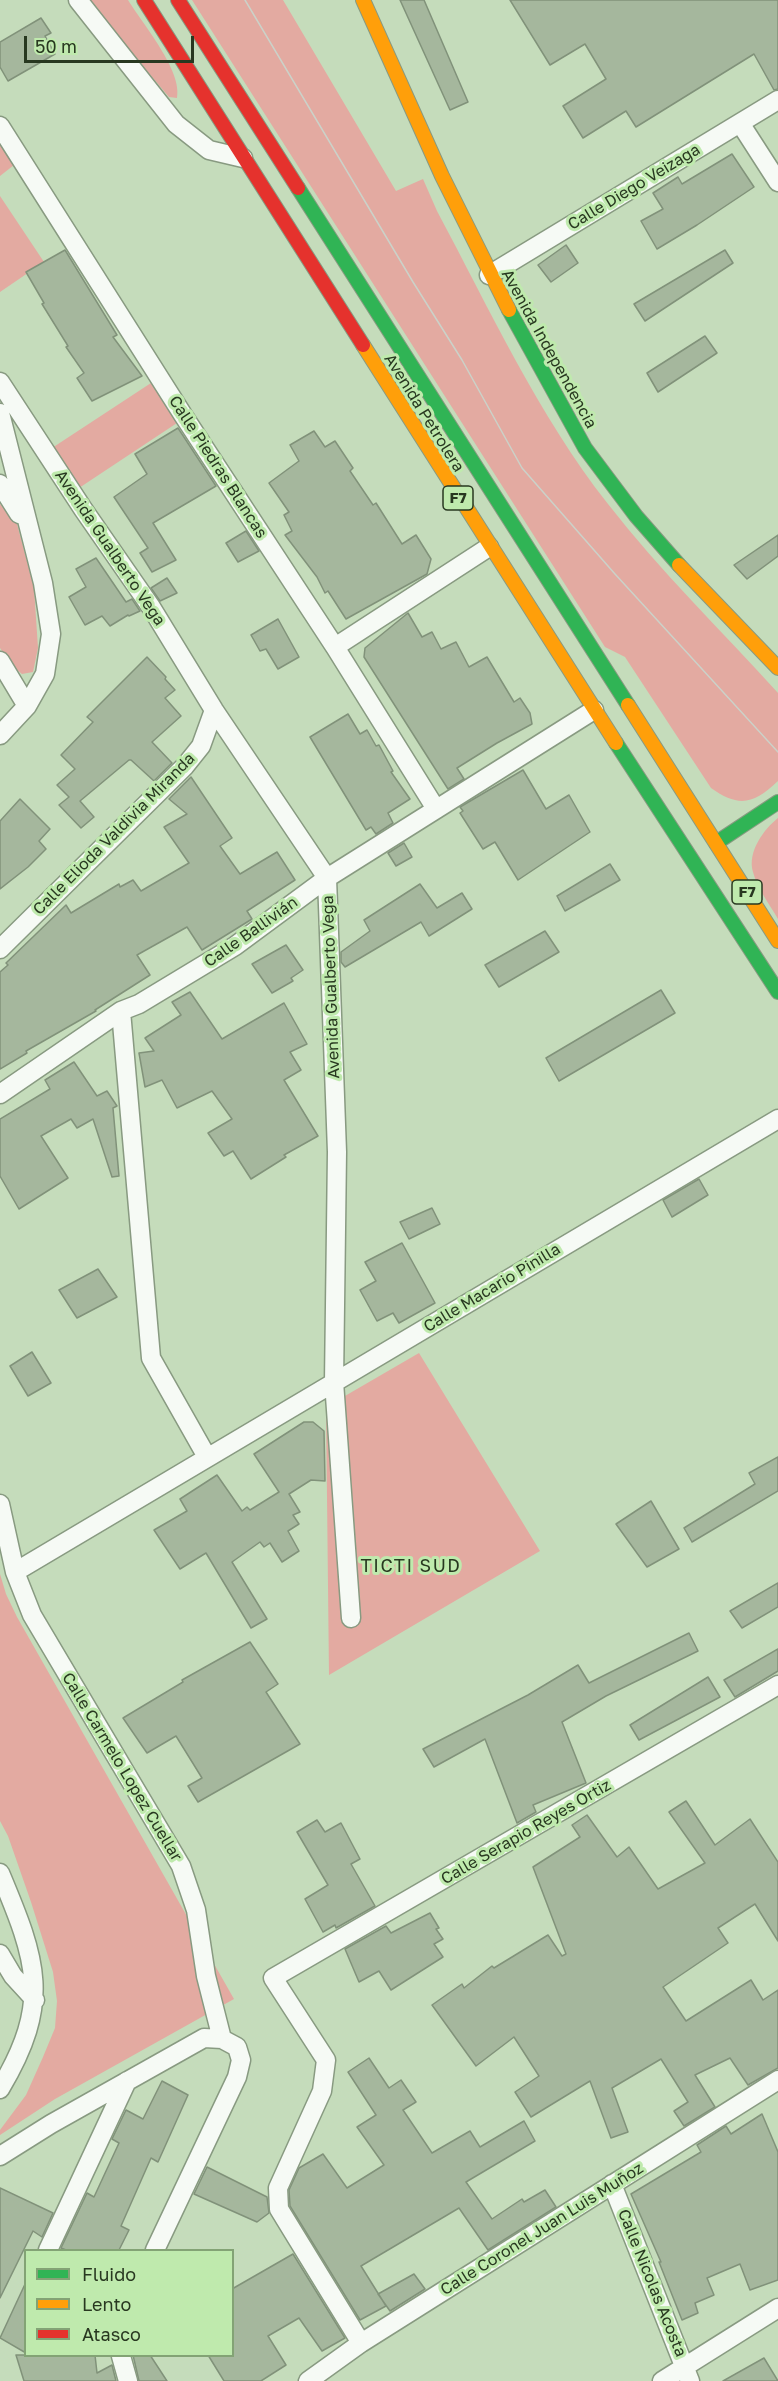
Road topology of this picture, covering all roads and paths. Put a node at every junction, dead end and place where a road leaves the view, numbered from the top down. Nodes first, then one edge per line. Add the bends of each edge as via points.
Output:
1 (78, 0) edge
2 (144, 0) edge
3 (178, 0) edge
4 (363, 0) edge
5 (778, 100) edge
6 (740, 123) junction
7 (0, 126) edge
8 (243, 158) junction
9 (778, 182) edge
10 (489, 275) junction
11 (0, 382) edge
12 (0, 413) edge
13 (0, 484) edge
14 (27, 525) junction
15 (489, 547) junction
16 (335, 647) junction
17 (0, 661) edge
18 (778, 668) edge
19 (27, 706) junction
20 (214, 710) junction
21 (594, 710) junction
22 (0, 735) edge
23 (778, 802) edge
24 (436, 809) junction
25 (716, 843) junction
26 (327, 878) junction
27 (778, 941) edge
28 (0, 949) edge
29 (778, 992) edge
30 (121, 1011) junction
31 (0, 1094) edge
32 (778, 1119) edge
33 (334, 1382) junction
34 (207, 1457) junction
35 (0, 1504) edge
36 (15, 1572) junction
37 (351, 1618) dead end
38 (778, 1685) edge
39 (0, 1873) edge
40 (0, 1954) edge
41 (35, 2000) junction
42 (222, 2039) junction
43 (778, 2080) edge
44 (127, 2081) junction
45 (0, 2089) edge
46 (0, 2156) edge
47 (612, 2184) junction
48 (48, 2249) edge
49 (155, 2249) edge
50 (778, 2308) edge
51 (361, 2343) junction
52 (122, 2357) edge
53 (688, 2374) edge
54 (128, 2381) edge
55 (308, 2381) edge
56 (662, 2381) edge

1 - 8 street via 176,124 209,150
2 - 8 main road, Avenida Petrolera / F7
3 - 25 main road, Avenida Petrolera / F7
4 - 10 main road, Avenida Independencia
5 - 6 street, Calle Diego Veizaga
6 - 9 street
6 - 10 street, Calle Diego Veizaga
7 - 16 street, Calle Piedras Blancas
8 - 15 main road, Avenida Petrolera / F7
10 - 18 main road, Avenida Independencia via 563,411 629,509
11 - 20 street, Avenida Gualberto Vega via 157,616
12 - 14 street
13 - 14 street
14 - 19 street via 43,583 51,634 45,674
15 - 16 street
15 - 21 main road, Avenida Petrolera / F7
16 - 24 street, Calle Piedras Blancas
17 - 19 street
19 - 22 street
20 - 26 street, Avenida Gualberto Vega
20 - 28 street, Calle Elioda Valdivia Miranda via 201,746 185,766
21 - 24 street, Calle Ballivián
21 - 29 main road, Avenida Petrolera / F7
23 - 25 main road
24 - 26 street, Calle Ballivián
25 - 27 main road, Avenida Petrolera / F7
26 - 30 street, Calle Ballivián via 236,946
26 - 33 street, Avenida Gualberto Vega via 336,1152
30 - 31 street, Calle Ballivián
30 - 34 street via 151,1358
32 - 33 street, Calle Macario Pinilla
33 - 34 street, Calle Macario Pinilla
33 - 37 street, Avenida Gualberto Vega
34 - 36 street, Calle Macario Pinilla
35 - 36 street, Calle Carmelo Lopez Cuellar
36 - 42 street, Calle Carmelo Lopez Cuellar via 32,1615 181,1866 196,1910 206,1976
38 - 51 street, Calle Serapio Reyes Ortiz via 273,1978 326,2060 322,2091 278,2188 279,2209
39 - 41 street via 34,1970
40 - 41 street
41 - 45 street via 26,2036
42 - 44 street via 204,2038
42 - 49 street via 237,2047 242,2060 237,2077
43 - 47 street, Calle Coronel Juan Luis Muñoz
44 - 46 street
44 - 48 street
47 - 51 street, Calle Coronel Juan Luis Muñoz
47 - 53 street, Calle Nicolas Acosta
50 - 53 street
51 - 55 street, Calle Coronel Juan Luis Muñoz
52 - 54 street
53 - 56 street

